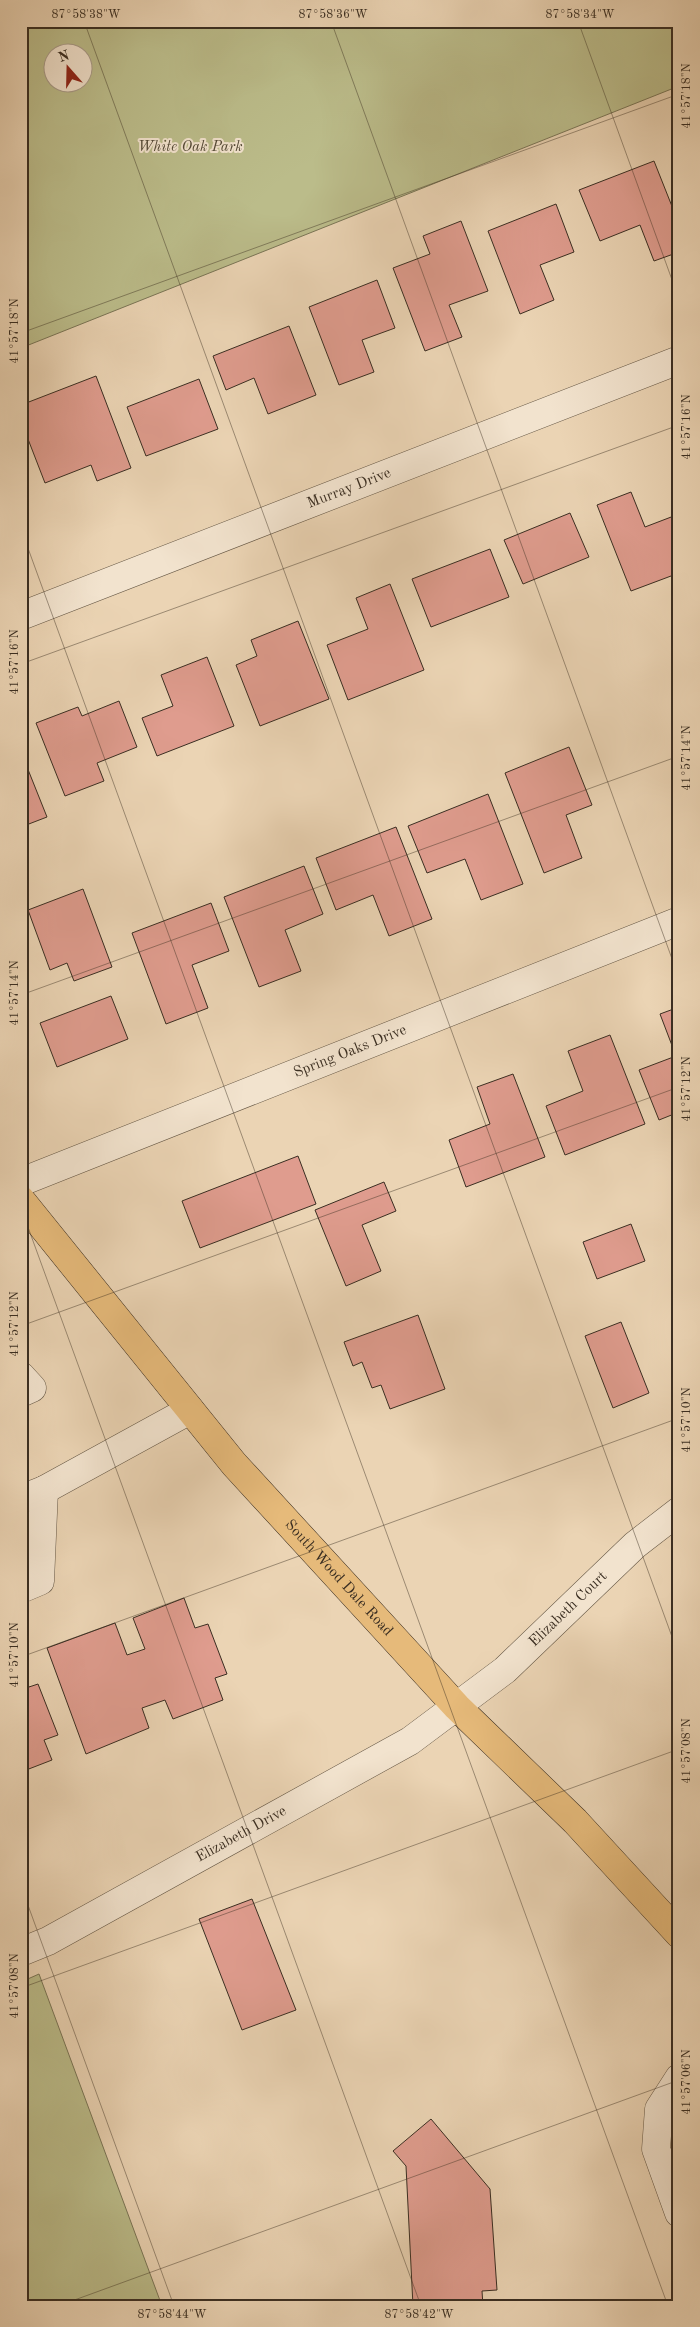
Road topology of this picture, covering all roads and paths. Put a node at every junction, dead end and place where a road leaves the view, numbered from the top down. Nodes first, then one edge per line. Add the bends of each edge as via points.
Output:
1 (679, 360) edge
2 (21, 616) edge
3 (679, 921) edge
4 (21, 1182) edge
5 (21, 1200) edge
6 (21, 1376) edge
7 (21, 1393) edge
8 (190, 1410) junction
9 (32, 1494) edge
10 (679, 1511) edge
11 (21, 1589) edge
12 (457, 1707) junction
13 (679, 1934) edge
14 (21, 1952) edge
15 (679, 2078) edge
16 (679, 2213) edge

1 - 2 street, Murray Drive
3 - 4 street, Spring Oaks Drive
5 - 8 main road, South Wood Dale Road
6 - 7 street via 32,1388
8 - 9 street
8 - 12 main road, South Wood Dale Road via 234,1464
9 - 11 street via 40,1581
10 - 12 street, Elizabeth Court via 634,1544 505,1670
12 - 13 main road, South Wood Dale Road via 575,1821
12 - 14 street, Elizabeth Drive via 374,1762 48,1941
15 - 16 street via 658,2109 656,2149

